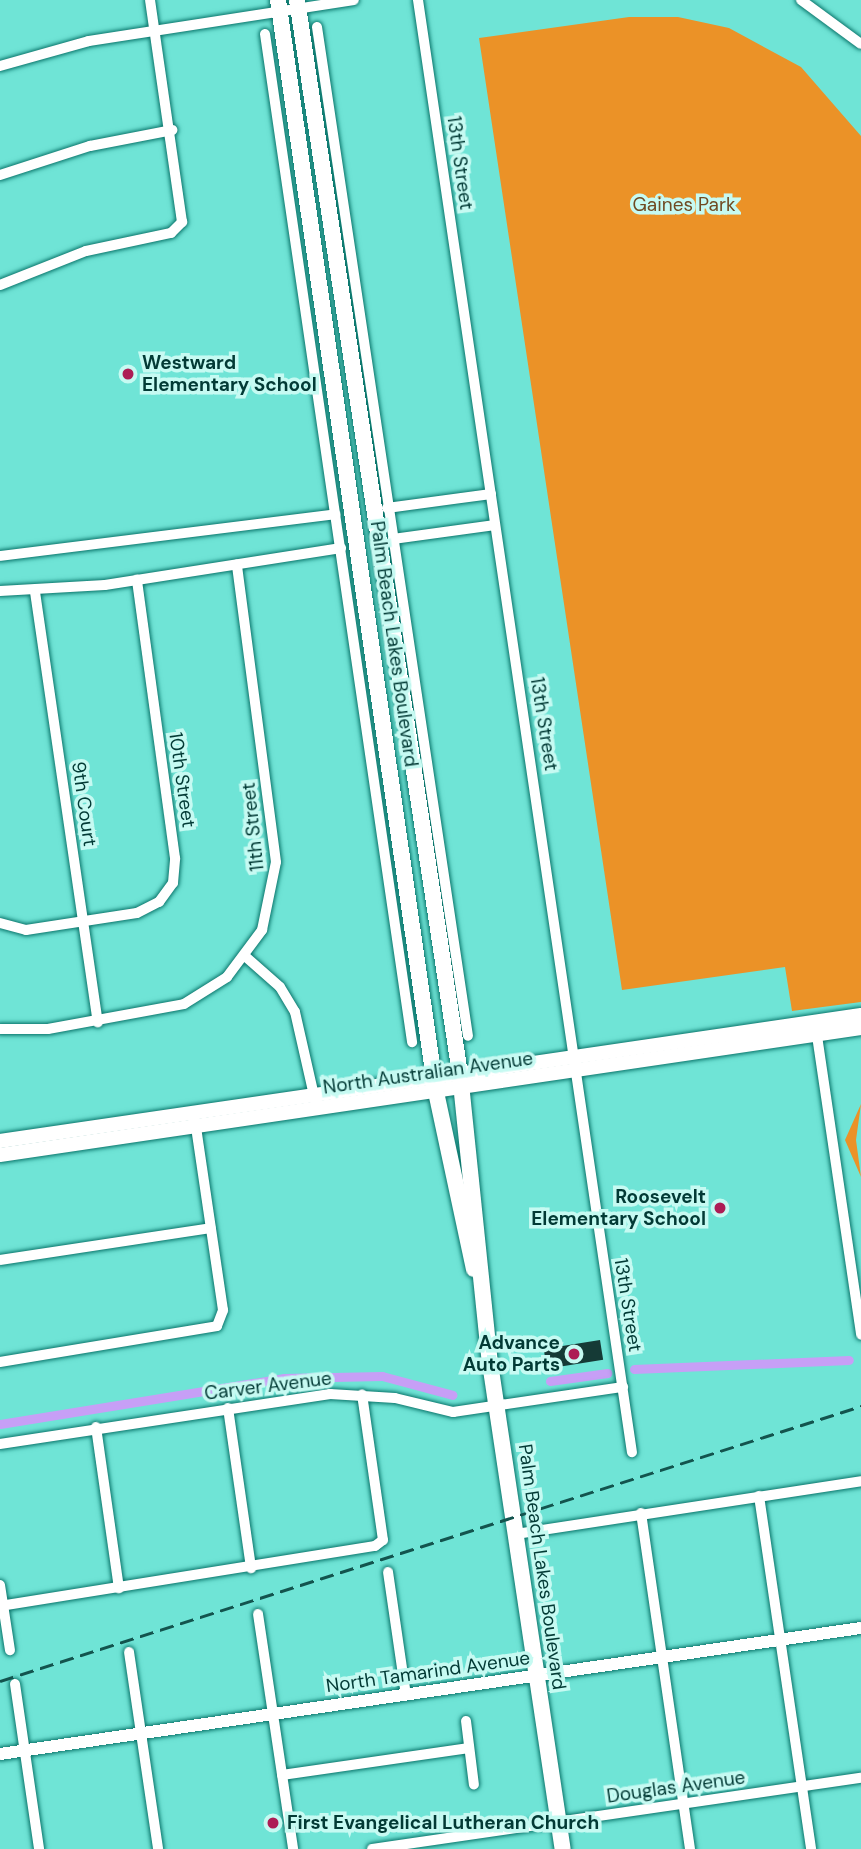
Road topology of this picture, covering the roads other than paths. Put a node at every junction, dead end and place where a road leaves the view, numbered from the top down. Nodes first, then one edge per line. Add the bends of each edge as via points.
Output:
1 (150, 0) edge
2 (354, 0) edge
3 (418, 0) edge
4 (801, 0) edge
5 (298, 4) edge
6 (278, 5) edge
7 (317, 27) dead end
8 (155, 30) junction
9 (265, 34) dead end
10 (861, 44) edge
11 (0, 66) edge
12 (322, 112) junction
13 (295, 116) junction
14 (277, 119) junction
15 (172, 130) junction
16 (0, 175) edge
17 (337, 266) junction
18 (318, 270) junction
19 (0, 285) edge
20 (491, 494) junction
21 (387, 508) junction
22 (335, 514) junction
23 (495, 525) junction
24 (393, 539) junction
25 (341, 548) junction
26 (0, 556) edge
27 (237, 565) junction
28 (137, 580) junction
29 (0, 591) edge
30 (35, 592) junction
31 (400, 639) junction
32 (364, 643) junction
33 (416, 800) junction
34 (397, 803) junction
35 (406, 862) junction
36 (388, 865) junction
37 (83, 922) junction
38 (0, 923) edge
39 (246, 957) junction
40 (451, 967) junction
41 (861, 1015) edge
42 (98, 1022) junction
43 (816, 1027) junction
44 (861, 1028) edge
45 (0, 1029) edge
46 (468, 1036) dead end
47 (412, 1042) dead end
48 (576, 1064) junction
49 (461, 1082) junction
50 (435, 1085) junction
51 (315, 1101) junction
52 (195, 1119) junction
53 (0, 1141) edge
54 (0, 1155) edge
55 (211, 1228) junction
56 (0, 1260) edge
57 (481, 1292) junction
58 (861, 1335) edge
59 (0, 1362) edge
60 (623, 1387) junction
61 (362, 1395) junction
62 (497, 1406) junction
63 (228, 1408) junction
64 (96, 1427) junction
65 (0, 1444) edge
66 (632, 1452) dead end
67 (861, 1481) edge
68 (759, 1496) junction
69 (640, 1513) junction
70 (516, 1534) junction
71 (251, 1568) junction
72 (388, 1572) dead end
73 (0, 1585) edge
74 (119, 1588) junction
75 (1, 1606) edge
76 (258, 1614) dead end
77 (861, 1628) edge
78 (780, 1640) junction
79 (10, 1650) dead end
80 (129, 1652) dead end
81 (662, 1657) junction
82 (537, 1676) junction
83 (15, 1684) dead end
84 (406, 1695) junction
85 (273, 1714) junction
86 (466, 1721) dead end
87 (141, 1733) junction
88 (469, 1748) junction
89 (24, 1750) junction
90 (0, 1754) edge
91 (282, 1775) junction
92 (861, 1778) edge
93 (474, 1786) dead end
94 (802, 1786) junction
95 (683, 1804) junction
96 (559, 1822) junction
97 (39, 1849) edge
98 (158, 1849) edge
99 (293, 1849) edge
100 (372, 1849) edge
101 (563, 1849) edge
102 (690, 1849) edge
103 (811, 1849) edge

1 - 8 street
2 - 5 street
3 - 20 street, 13th Street
4 - 10 street
5 - 6 street
5 - 12 main road, Palm Beach Lakes Boulevard
6 - 8 street
6 - 13 main road, Palm Beach Lakes Boulevard
7 - 12 street
8 - 11 street
8 - 15 street
9 - 14 street
12 - 17 main road, Palm Beach Lakes Boulevard
12 - 21 street
13 - 14 street
13 - 18 main road, Palm Beach Lakes Boulevard
14 - 22 street
15 - 16 street via 90,146
15 - 19 street via 182,222 171,233 86,251
17 - 18 main road
17 - 31 main road, Palm Beach Lakes Boulevard
18 - 32 main road, Palm Beach Lakes Boulevard
20 - 21 street
20 - 23 street, 13th Street
21 - 24 street
22 - 25 street
22 - 26 street
23 - 24 street
23 - 48 street, 13th Street
24 - 31 street
25 - 27 street
25 - 32 street
27 - 28 street
27 - 39 street, 11th Street via 276,862 267,918
28 - 30 street
28 - 37 street, 10th Street via 176,871 167,893 149,909
29 - 30 street
30 - 37 street, 9th Court
31 - 33 main road, Palm Beach Lakes Boulevard
31 - 40 street
32 - 34 main road, Palm Beach Lakes Boulevard
32 - 36 street
33 - 34 main road
33 - 40 main road, Palm Beach Lakes Boulevard
34 - 35 main road, Palm Beach Lakes Boulevard
35 - 36 street
35 - 50 main road, Palm Beach Lakes Boulevard
36 - 47 street
37 - 38 street, 10th Street via 26,930
37 - 42 street, 9th Court
39 - 42 street, 11th Street via 184,1004
39 - 51 street via 280,987 295,1012
40 - 46 street
40 - 49 main road, Palm Beach Lakes Boulevard
41 - 43 main road, North Australian Avenue
42 - 45 street, 11th Street
43 - 44 main road, North Australian Avenue
43 - 48 main road, North Australian Avenue
43 - 58 street
48 - 49 main road, North Australian Avenue
48 - 60 street, 13th Street
49 - 50 main road, North Australian Avenue
49 - 57 main road, Palm Beach Lakes Boulevard via 478,1206
50 - 51 main road, North Australian Avenue
50 - 57 main road, Palm Beach Lakes Boulevard via 457,1209
51 - 52 main road, North Australian Avenue
52 - 53 main road, North Australian Avenue
52 - 54 main road, North Australian Avenue
52 - 55 street
55 - 56 street
55 - 59 street via 223,1310 217,1326
57 - 62 main road, Palm Beach Lakes Boulevard
60 - 62 street, Carver Avenue
60 - 66 street, 13th Street
61 - 62 street, Carver Avenue via 443,1411
61 - 63 street, Carver Avenue
61 - 71 street via 383,1539
62 - 70 main road, Palm Beach Lakes Boulevard
63 - 64 street, Carver Avenue
63 - 71 street
64 - 65 street, Carver Avenue
64 - 74 street
67 - 68 street
68 - 69 street
68 - 78 street
69 - 70 street
69 - 81 street
70 - 82 main road, Palm Beach Lakes Boulevard
71 - 74 street
72 - 84 street
73 - 75 street
74 - 75 street
75 - 79 street
76 - 85 street
77 - 78 street, North Tamarind Avenue
78 - 81 street, North Tamarind Avenue
78 - 94 street
80 - 87 street
81 - 82 street, North Tamarind Avenue
81 - 95 street
82 - 84 street, North Tamarind Avenue
82 - 96 main road, Palm Beach Lakes Boulevard
83 - 89 street
84 - 85 street, North Tamarind Avenue
85 - 87 street, North Tamarind Avenue
85 - 91 street
86 - 88 street
87 - 89 street, North Tamarind Avenue
87 - 98 street
88 - 91 street
88 - 93 street
89 - 90 street, North Tamarind Avenue
89 - 97 street
91 - 99 street
92 - 94 street, Douglas Avenue
94 - 95 street, Douglas Avenue
94 - 103 street
95 - 96 street, Douglas Avenue
95 - 102 street
96 - 100 street, Douglas Avenue
96 - 101 main road, Palm Beach Lakes Boulevard

